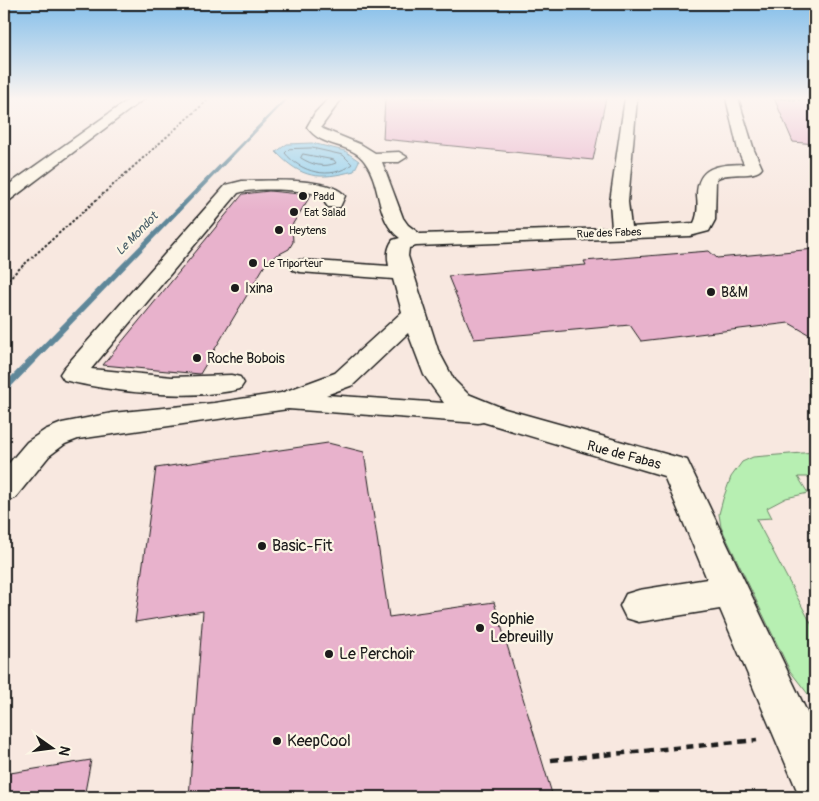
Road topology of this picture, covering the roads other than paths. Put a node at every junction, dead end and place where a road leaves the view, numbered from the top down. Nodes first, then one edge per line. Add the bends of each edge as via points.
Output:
1 (88, 135) edge
2 (323, 135) edge
3 (627, 135) edge
4 (742, 135) edge
5 (399, 157) dead end
6 (371, 158) junction
7 (4, 196) edge
8 (334, 203) dead end
9 (622, 233) junction
10 (416, 240) junction
11 (300, 266) dead end
12 (403, 273) junction
13 (414, 314) junction
14 (231, 383) dead end
15 (285, 401) junction
16 (494, 416) junction
17 (4, 490) edge
18 (731, 591) junction
19 (639, 606) dead end
20 (815, 779) edge

1 - 7 street
2 - 6 street via 359,149
3 - 9 street via 619,202
4 - 9 street, Rue des Fabes via 754,168 720,171 706,179 708,219 702,227
5 - 6 street
6 - 10 street via 398,226
8 - 14 street via 334,194 320,190 256,186 232,189 73,374 189,386
9 - 10 street, Rue des Fabes
10 - 12 street, Rue de Fabas via 408,240 397,249 396,258
11 - 12 street
12 - 13 street, Rue de Fabas
13 - 15 street via 344,379
13 - 16 street, Rue de Fabas via 440,381 454,397
15 - 16 street
15 - 17 street via 72,430 54,437 38,449
16 - 18 street, Rue de Fabas via 607,451 676,468
18 - 19 street
18 - 20 street, Rue de Fabas

